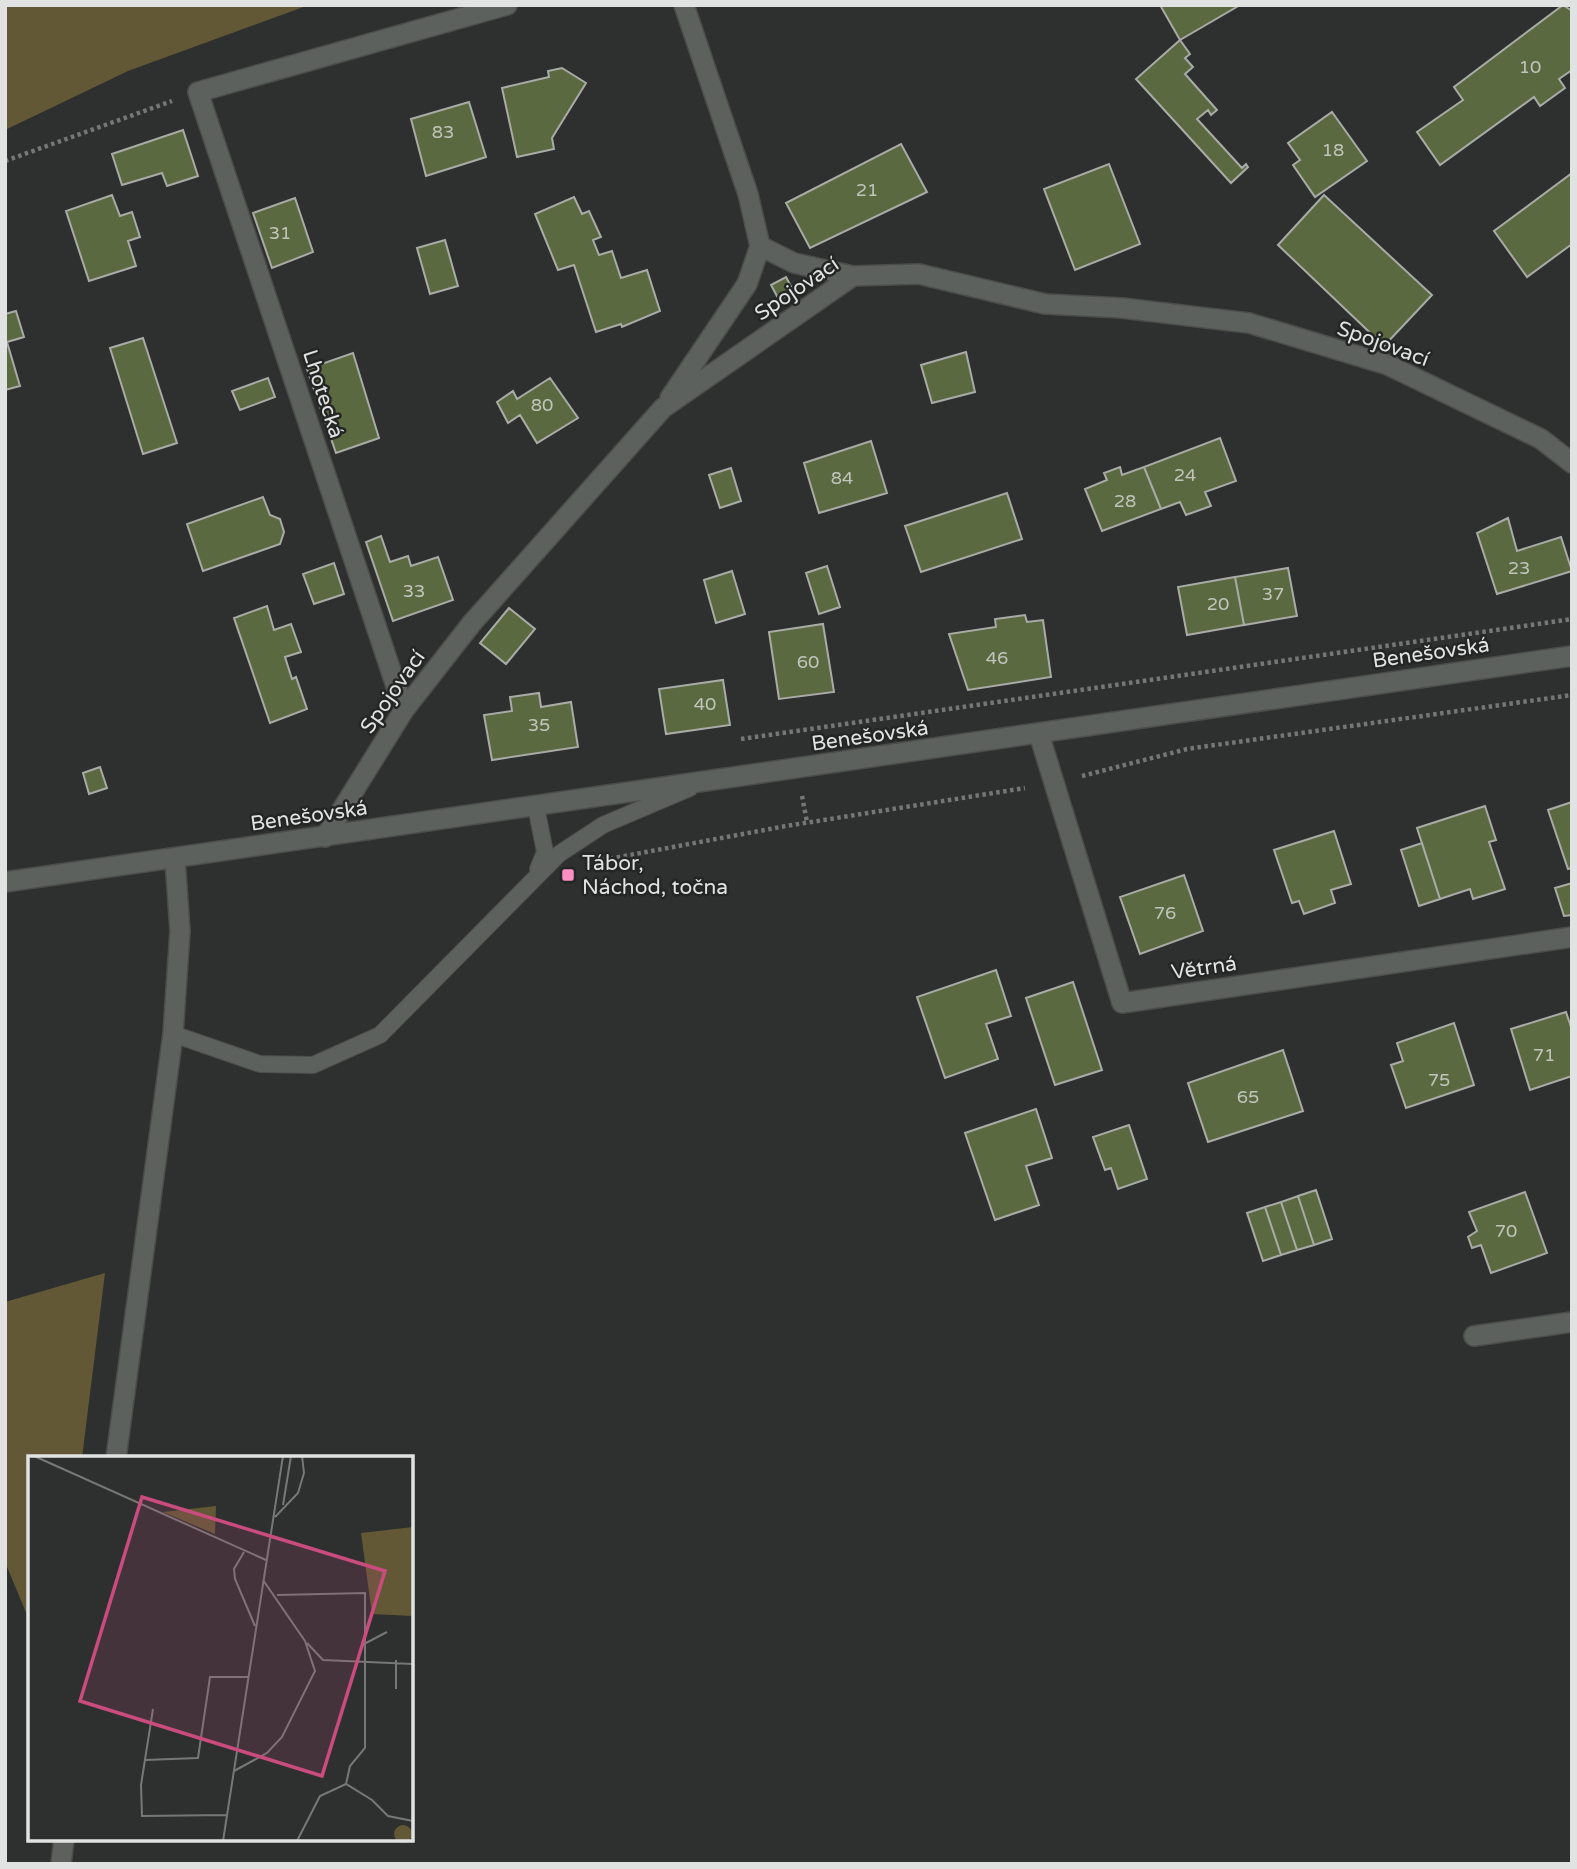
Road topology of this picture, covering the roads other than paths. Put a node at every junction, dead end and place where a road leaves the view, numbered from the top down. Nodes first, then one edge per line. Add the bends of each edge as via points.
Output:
1 (507, 5) edge
2 (684, 5) edge
3 (760, 246) junction
4 (853, 276) junction
5 (663, 408) junction
6 (1572, 463) edge
7 (1572, 656) edge
8 (404, 710) junction
9 (1039, 734) junction
10 (701, 783) junction
11 (536, 807) junction
12 (325, 837) junction
13 (175, 859) junction
14 (536, 875) junction
15 (5, 883) edge
16 (1572, 937) edge
17 (173, 1034) junction
18 (1572, 1322) edge
19 (1474, 1336) dead end
20 (116, 1456) edge
21 (64, 1841) edge
22 (61, 1864) edge

1 - 8 street, Lhotecká via 198,92
2 - 3 street via 748,194
3 - 4 street via 794,263
3 - 5 street via 747,284
4 - 5 street, Spojovací
4 - 6 street, Spojovací via 919,274 1045,304 1248,323 1388,365 1541,439
5 - 8 street, Spojovací via 472,623
7 - 9 street, Benešovská
8 - 12 street, Spojovací
9 - 10 street, Benešovská
9 - 16 street, Větrná via 1122,1003
10 - 11 street, Benešovská
10 - 14 lane via 603,825
11 - 12 street, Benešovská
11 - 14 lane via 545,852
12 - 13 street, Benešovská
13 - 15 street, Benešovská
13 - 17 street via 180,931
14 - 17 lane via 380,1035 313,1065 260,1064
17 - 20 street
18 - 19 street
21 - 22 street

